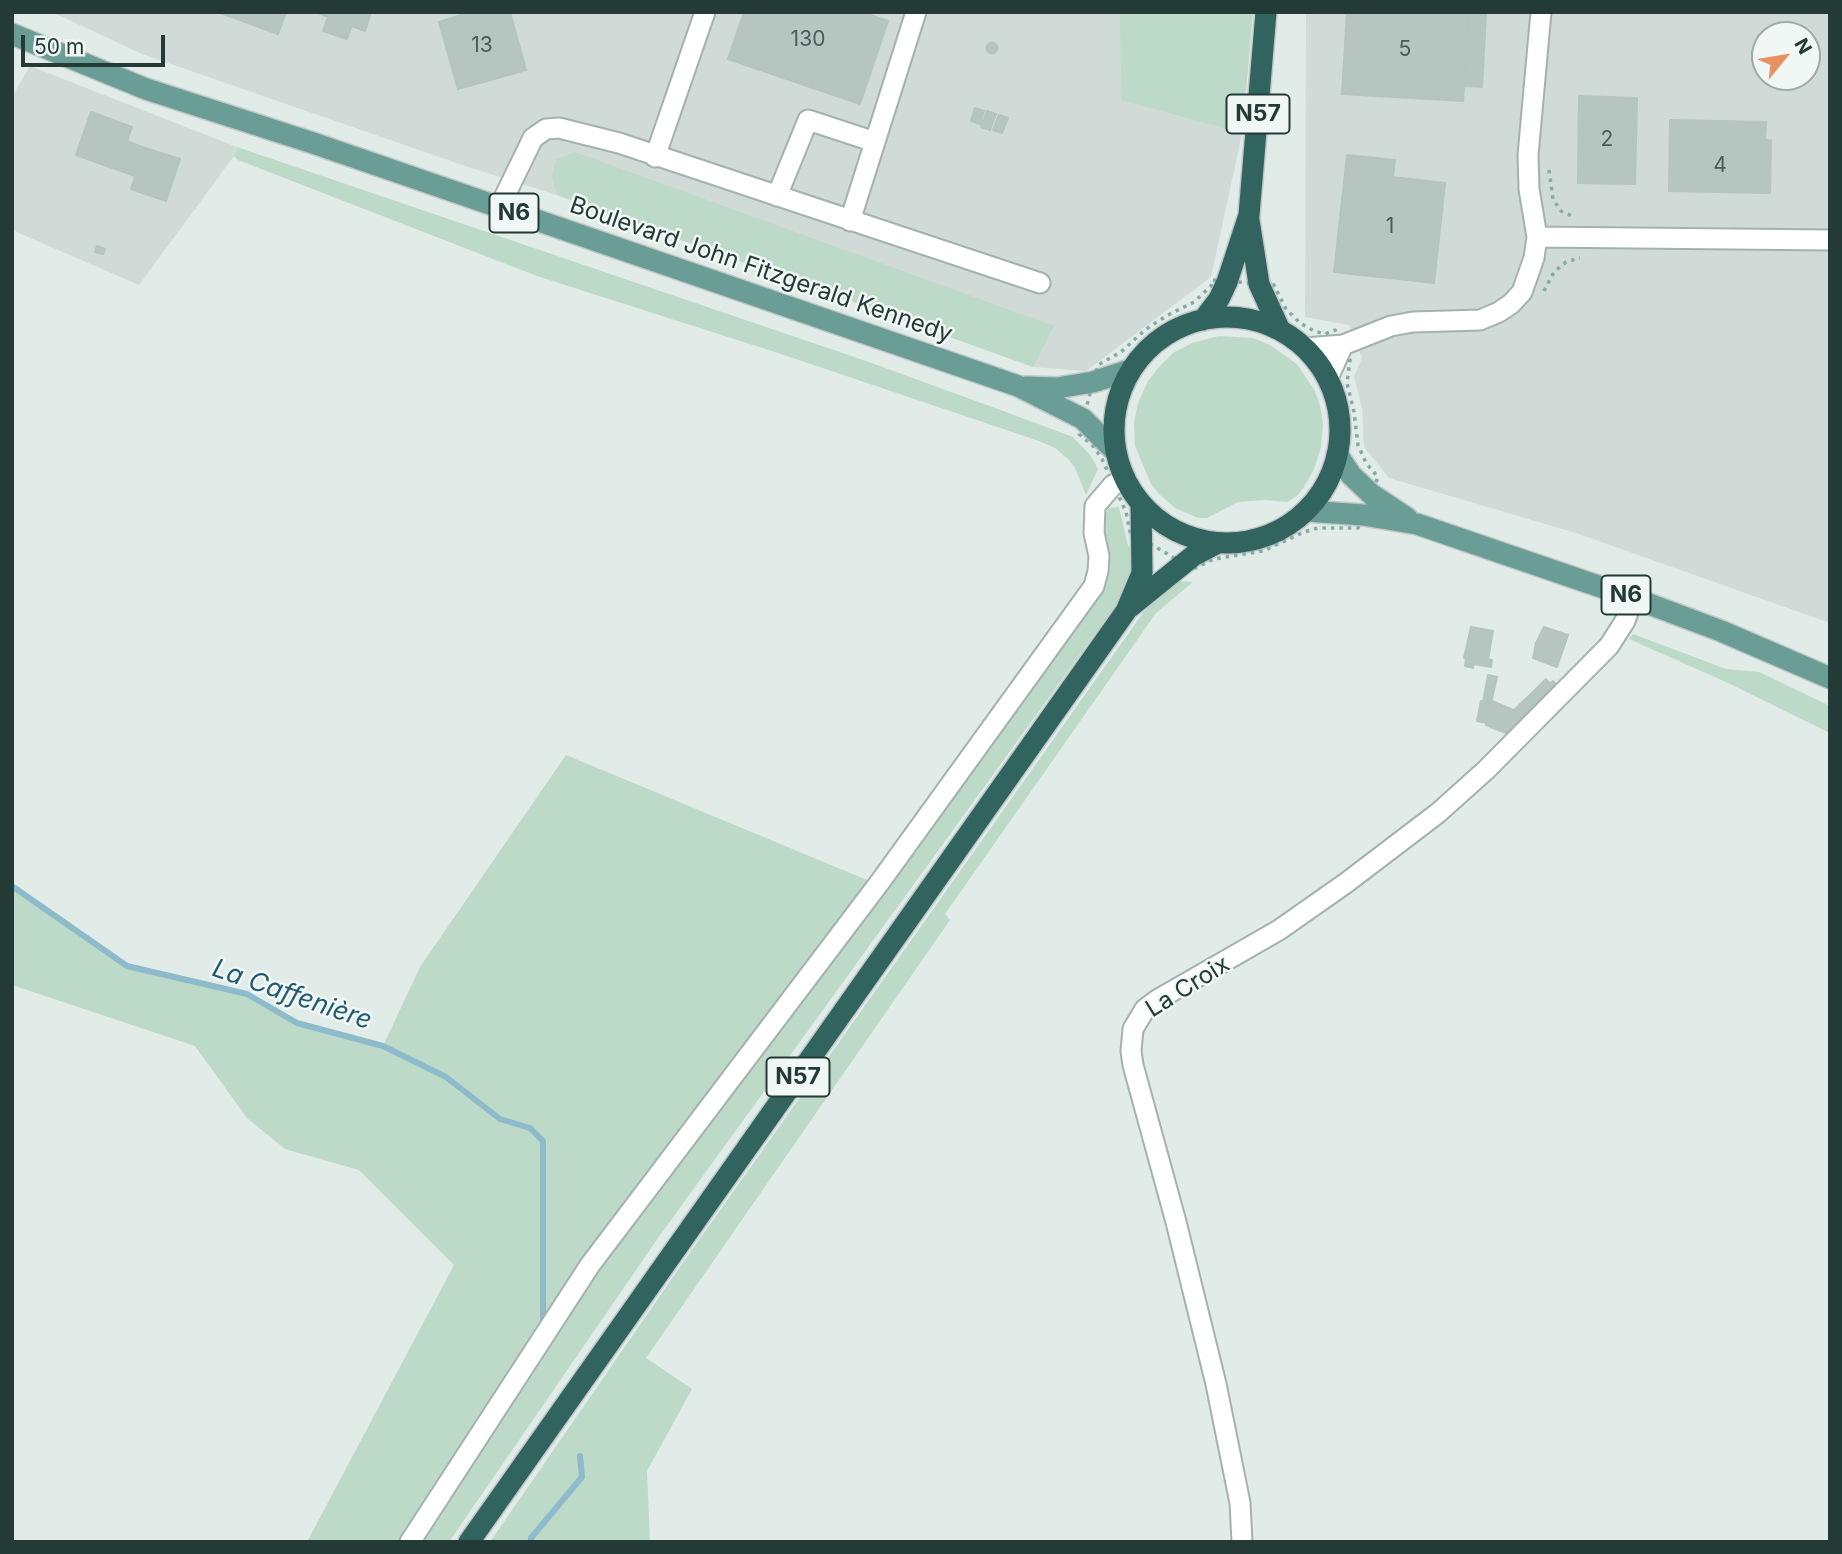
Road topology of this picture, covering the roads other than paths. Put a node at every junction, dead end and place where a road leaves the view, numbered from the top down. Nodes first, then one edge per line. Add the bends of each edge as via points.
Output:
1 (705, 12) edge
2 (916, 12) edge
3 (1266, 12) edge
4 (1541, 12) edge
5 (12, 34) edge
6 (875, 142) junction
7 (655, 157) junction
8 (777, 196) junction
9 (499, 208) junction
10 (1249, 215) junction
11 (850, 221) junction
12 (1537, 237) junction
13 (1830, 240) edge
14 (1040, 283) dead end
15 (1203, 320) junction
16 (1279, 328) junction
17 (1343, 345) junction
18 (1305, 348) junction
19 (1130, 370) junction
20 (1328, 379) junction
21 (1018, 386) junction
22 (1115, 452) junction
23 (1337, 454) junction
24 (1125, 478) junction
25 (1141, 503) junction
26 (1307, 511) junction
27 (1418, 524) junction
28 (1218, 543) junction
29 (1633, 598) junction
30 (1126, 611) junction
31 (1830, 678) edge
32 (410, 1542) edge
33 (469, 1542) edge
34 (1242, 1542) edge

1 - 7 street
2 - 6 street
3 - 10 highway, N57
4 - 12 street via 1528,155
5 - 9 main road, Boulevard John Fitzgerald Kennedy / N6 via 146,89
6 - 8 street via 808,120
6 - 11 street
7 - 8 street
7 - 9 street via 595,137 546,129 533,138
8 - 11 street
9 - 21 main road, Boulevard John Fitzgerald Kennedy / N6
10 - 15 highway, N57 via 1227,282
10 - 16 highway, N57 via 1259,284
11 - 14 street
12 - 13 street
12 - 17 street via 1525,285 1499,312 1468,322 1435,320 1391,326
15 - 16 highway via 1227,317
15 - 19 highway via 1163,337
16 - 18 highway
17 - 18 street
17 - 20 street
18 - 20 highway
19 - 21 main road, Boulevard John Fitzgerald Kennedy / N6 via 1057,388
19 - 22 highway via 1117,402
20 - 23 highway via 1339,412
21 - 22 main road, Boulevard John Fitzgerald Kennedy / N6 via 1083,419
22 - 24 highway
23 - 26 highway via 1330,477
23 - 27 main road, N6 via 1371,494
24 - 25 highway
24 - 32 street via 1095,506 1098,571 1094,586 880,882 590,1265
25 - 28 highway via 1175,530
25 - 30 highway, N57 via 1142,573
26 - 27 main road, N6
26 - 28 highway via 1266,537
27 - 29 main road, N6
28 - 30 highway, N57 via 1193,556
29 - 31 main road, N6
29 - 34 street, La Croix via 1609,646 1437,813 1279,930 1144,1009 1133,1029 1133,1065 1216,1384 1240,1503
30 - 33 highway, N57

